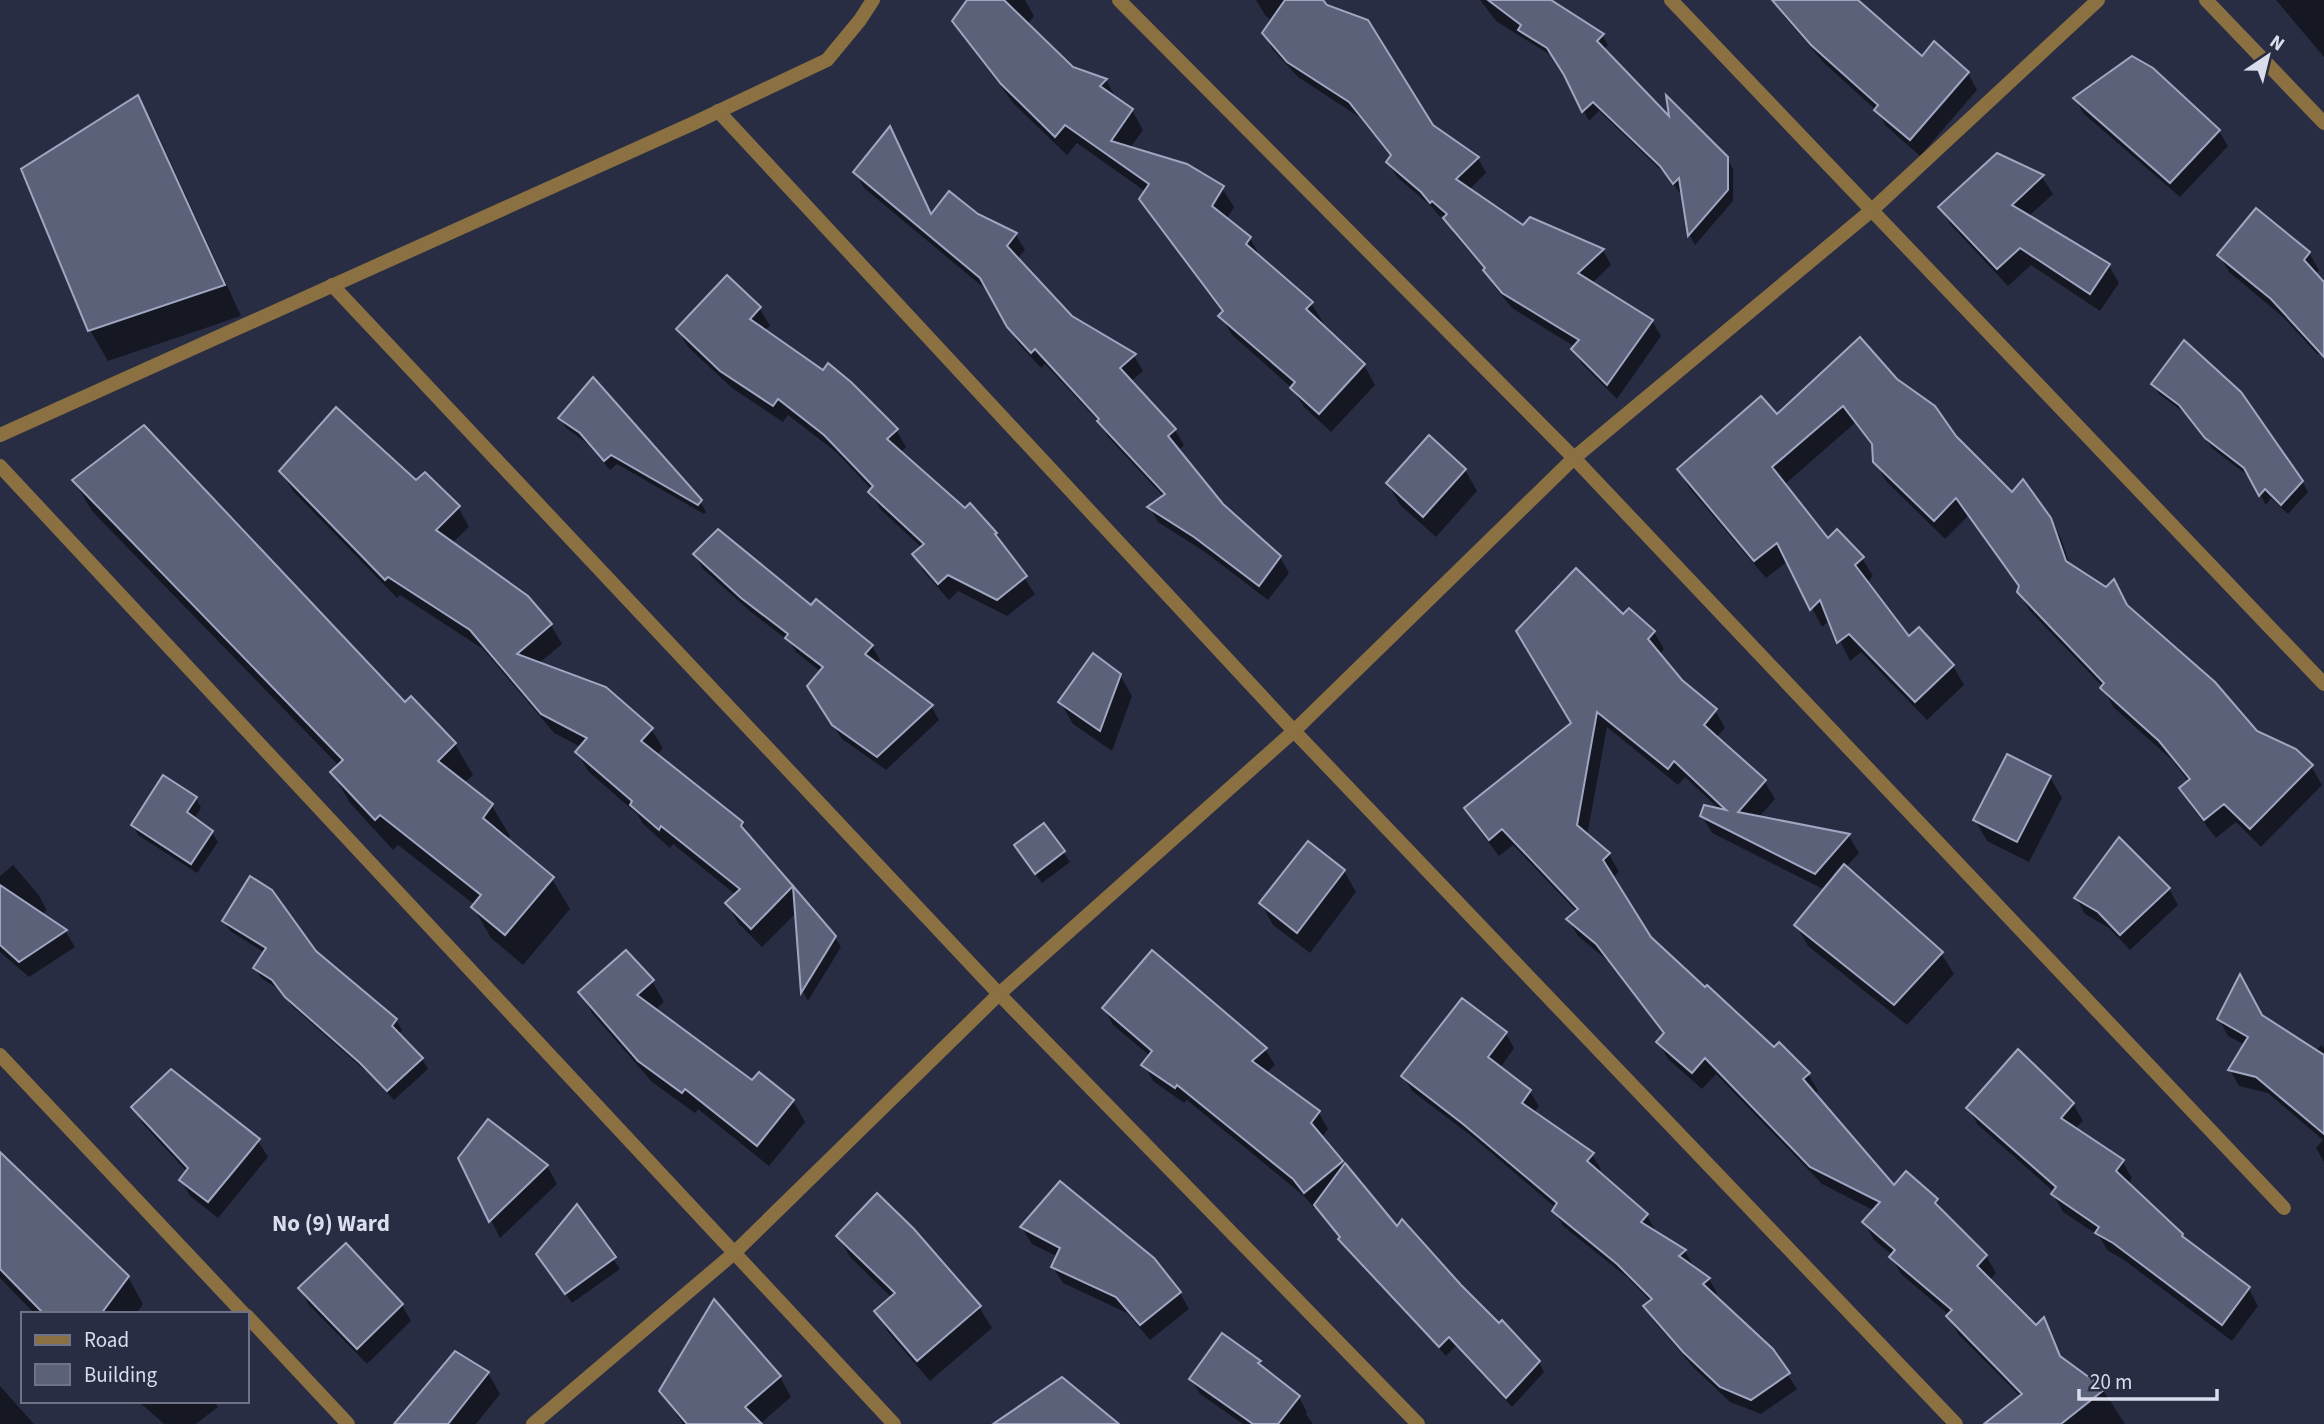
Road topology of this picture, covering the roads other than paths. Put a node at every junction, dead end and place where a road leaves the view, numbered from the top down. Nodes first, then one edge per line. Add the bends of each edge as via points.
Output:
1 (873, 0) edge
2 (1119, 0) edge
3 (1671, 0) edge
4 (2098, 0) edge
5 (2206, 0) edge
6 (718, 111) junction
7 (2324, 122) edge
8 (1872, 210) junction
9 (332, 285) junction
10 (0, 435) edge
11 (1574, 458) junction
12 (0, 466) edge
13 (2324, 684) edge
14 (1294, 731) junction
15 (999, 994) junction
16 (0, 1055) edge
17 (2284, 1208) dead end
18 (733, 1254) junction
19 (243, 1312) edge
20 (248, 1317) edge
21 (348, 1424) edge
22 (533, 1424) edge
23 (894, 1424) edge
24 (1418, 1424) edge
25 (1956, 1424) edge

1 - 6 street via 827,60
2 - 11 street
3 - 8 street
4 - 8 street
5 - 7 street
6 - 9 street
6 - 14 street
8 - 11 street
8 - 13 street
9 - 10 street
9 - 15 street
11 - 14 street
11 - 17 street
12 - 18 street
14 - 15 street
14 - 25 street
15 - 18 street
15 - 24 street
16 - 19 street
18 - 22 street
18 - 23 street
20 - 21 street

